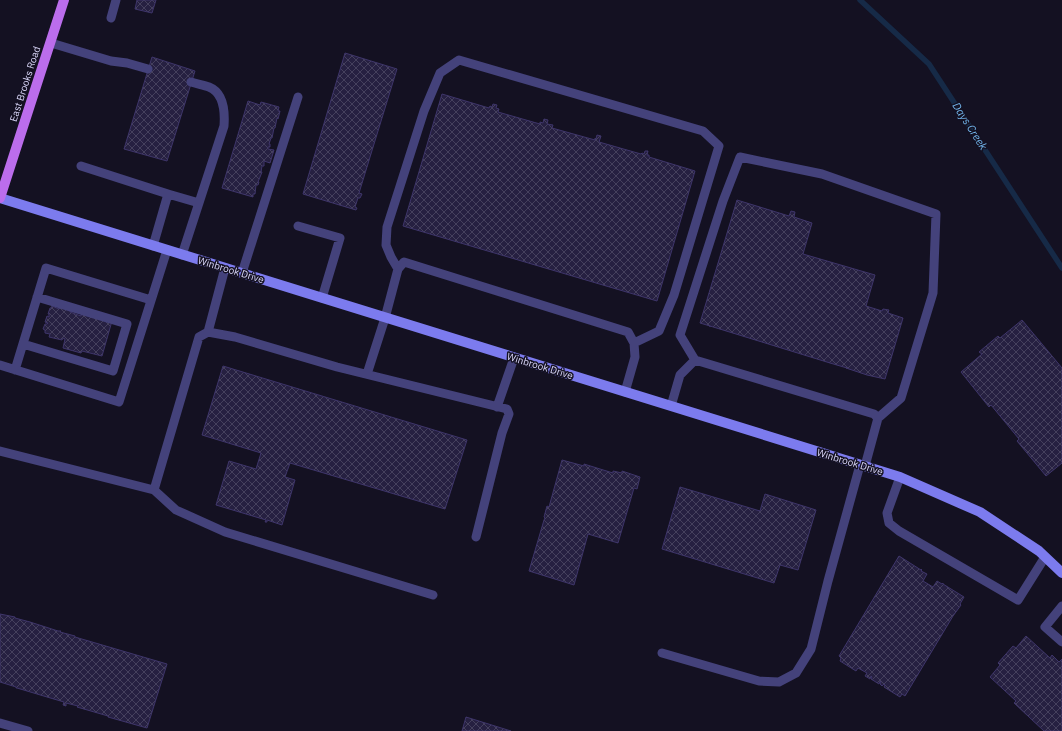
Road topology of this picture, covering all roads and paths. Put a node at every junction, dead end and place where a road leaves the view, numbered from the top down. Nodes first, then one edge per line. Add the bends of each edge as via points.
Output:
1 (64, 0) edge
2 (116, 0) edge
3 (111, 18) dead end
4 (51, 43) junction
5 (148, 69) dead end
6 (191, 82) dead end
7 (298, 97) dead end
8 (81, 166) dead end
9 (168, 194) junction
10 (0, 198) edge
11 (199, 203) junction
12 (298, 226) dead end
13 (153, 246) junction
14 (167, 250) junction
15 (182, 255) junction
16 (224, 268) junction
17 (398, 269) junction
18 (242, 273) junction
19 (37, 297) junction
20 (322, 298) junction
21 (151, 300) junction
22 (385, 318) junction
23 (208, 332) junction
24 (634, 343) junction
25 (23, 344) junction
26 (514, 358) junction
27 (695, 360) junction
28 (0, 365) edge
29 (15, 370) junction
30 (367, 374) junction
31 (625, 392) junction
32 (671, 406) junction
33 (497, 407) junction
34 (878, 418) junction
35 (0, 451) edge
36 (862, 466) junction
37 (900, 477) junction
38 (153, 489) junction
39 (476, 537) dead end
40 (1045, 557) junction
41 (1062, 573) edge
42 (433, 595) dead end
43 (1062, 606) edge
44 (1062, 642) edge
45 (662, 653) dead end
46 (0, 723) edge
47 (28, 731) edge

1 - 4 main road, East Brooks Road
2 - 3 lane
4 - 5 lane
4 - 10 main road, East Brooks Road
6 - 11 lane via 211,88 221,98 225,116
7 - 18 lane
8 - 9 lane
9 - 11 lane
9 - 13 lane
10 - 13 street, Winbrook Drive
11 - 15 lane
12 - 20 lane via 340,238
13 - 14 street, Winbrook Drive
14 - 15 street, Winbrook Drive
14 - 21 lane
15 - 16 street, Winbrook Drive
16 - 18 street, Winbrook Drive
16 - 23 lane
17 - 22 lane
17 - 24 lane via 404,262 628,332
17 - 24 lane via 386,245 387,227 424,111 440,73 459,60 703,131 719,146 674,295 659,331
18 - 20 street, Winbrook Drive
19 - 21 lane via 46,268
19 - 25 lane
19 - 25 lane via 127,324 113,371
20 - 22 street, Winbrook Drive
21 - 29 lane via 119,402
22 - 26 street, Winbrook Drive
22 - 30 lane
23 - 30 lane
23 - 38 lane via 199,337
24 - 31 lane via 635,357
25 - 29 lane
26 - 31 street, Winbrook Drive
26 - 33 lane
27 - 32 lane via 680,375
27 - 34 lane via 874,414
27 - 34 lane via 680,335 723,201 740,157 822,174 936,214 933,293 901,398
28 - 29 lane
30 - 33 lane
31 - 32 street, Winbrook Drive
32 - 36 street, Winbrook Drive
33 - 39 lane via 507,409 509,414
34 - 36 lane
35 - 38 lane
36 - 37 street, Winbrook Drive
36 - 45 lane via 810,649 796,674 779,682 759,681
37 - 40 street, Winbrook Drive via 980,512
37 - 40 lane via 887,513 889,523 1018,600
38 - 42 lane via 176,510 224,532
40 - 41 street, Winbrook Drive
43 - 44 lane via 1045,627
46 - 47 lane

